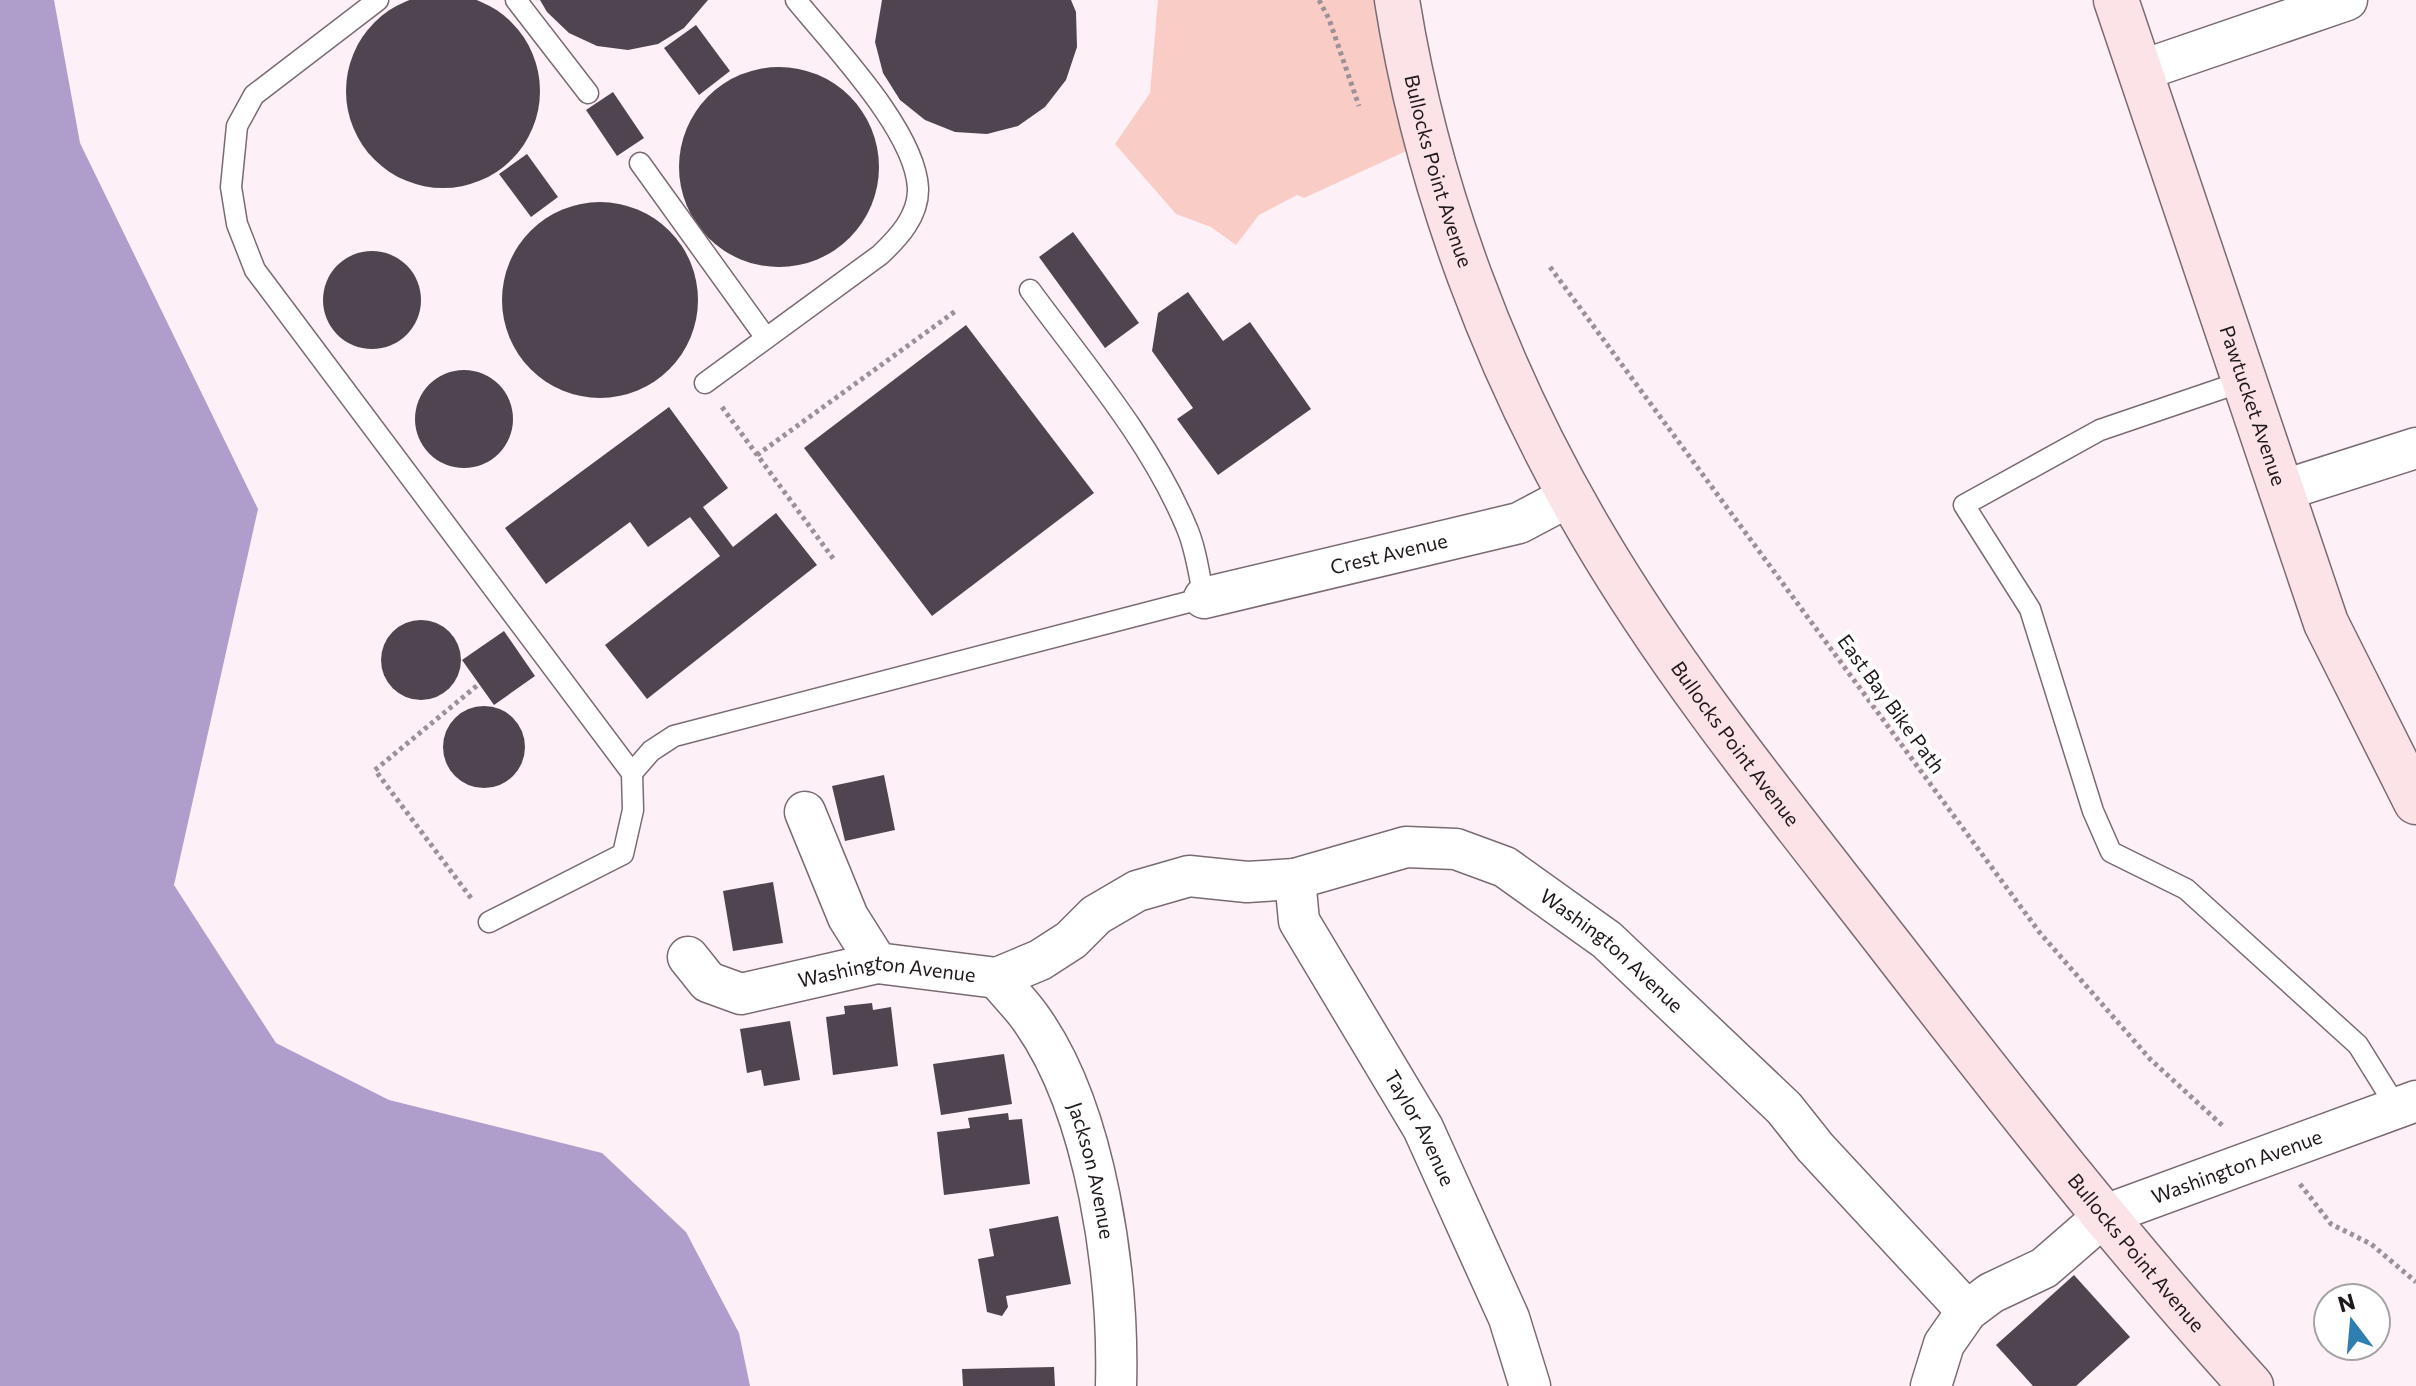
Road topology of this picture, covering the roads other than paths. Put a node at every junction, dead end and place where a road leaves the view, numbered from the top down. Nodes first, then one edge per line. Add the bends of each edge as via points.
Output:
1 (378, 0) edge
2 (516, 0) edge
3 (796, 0) edge
4 (1397, 0) edge
5 (2116, 0) edge
6 (2347, 0) edge
7 (2140, 71) junction
8 (588, 93) dead end
9 (640, 163) dead end
10 (1030, 290) dead end
11 (766, 338) junction
12 (2244, 381) junction
13 (705, 383) road end
14 (2416, 448) edge
15 (2281, 491) junction
16 (1570, 496) junction
17 (1204, 598) junction
18 (632, 773) junction
19 (2416, 802) edge
20 (805, 812) dead end
21 (1295, 879) junction
22 (489, 922) road end
23 (688, 957) dead end
24 (877, 963) junction
25 (997, 978) junction
26 (2406, 1105) edge
27 (2105, 1215) junction
28 (1967, 1311) junction
29 (1116, 1386) edge
30 (1530, 1386) edge
31 (1931, 1386) edge
32 (2251, 1386) edge

1 - 18 lane via 254,95 237,126 231,187 237,224 255,270
2 - 8 lane
3 - 11 lane via 899,131 913,160 919,191 902,234
4 - 16 main road, Bullocks Point Avenue via 1422,126 1456,237 1502,353
5 - 7 main road, Pawtucket Avenue
6 - 7 street
7 - 12 main road, Pawtucket Avenue
9 - 11 lane
10 - 17 lane via 1125,420 1171,495 1188,529
11 - 13 lane
12 - 15 main road, Pawtucket Avenue
12 - 26 lane via 2100,430 1964,505 2030,609 2093,811 2111,852 2186,889 2358,1045
14 - 15 street
15 - 19 main road, Pawtucket Avenue via 2326,623
16 - 17 street, Crest Avenue via 1519,523
16 - 27 main road, Bullocks Point Avenue via 1686,676 1796,825
17 - 18 lane via 674,736
18 - 22 lane via 633,810 623,854
20 - 24 street via 848,917
21 - 25 street, Washington Avenue via 1247,882 1189,876 1137,891 1096,915 1040,960
21 - 28 street, Washington Avenue via 1406,847 1456,849 1505,867 1607,940 1784,1108
21 - 30 street, Taylor Avenue via 1299,921 1423,1128 1509,1318
23 - 24 street, Washington Avenue via 708,982 741,994
24 - 25 street, Washington Avenue
25 - 29 street, Jackson Avenue via 1033,1022 1084,1130 1115,1307
26 - 27 street, Washington Avenue
27 - 28 street, Washington Avenue via 2044,1268 1991,1293
27 - 32 main road, Bullocks Point Avenue
28 - 31 street via 1944,1344

